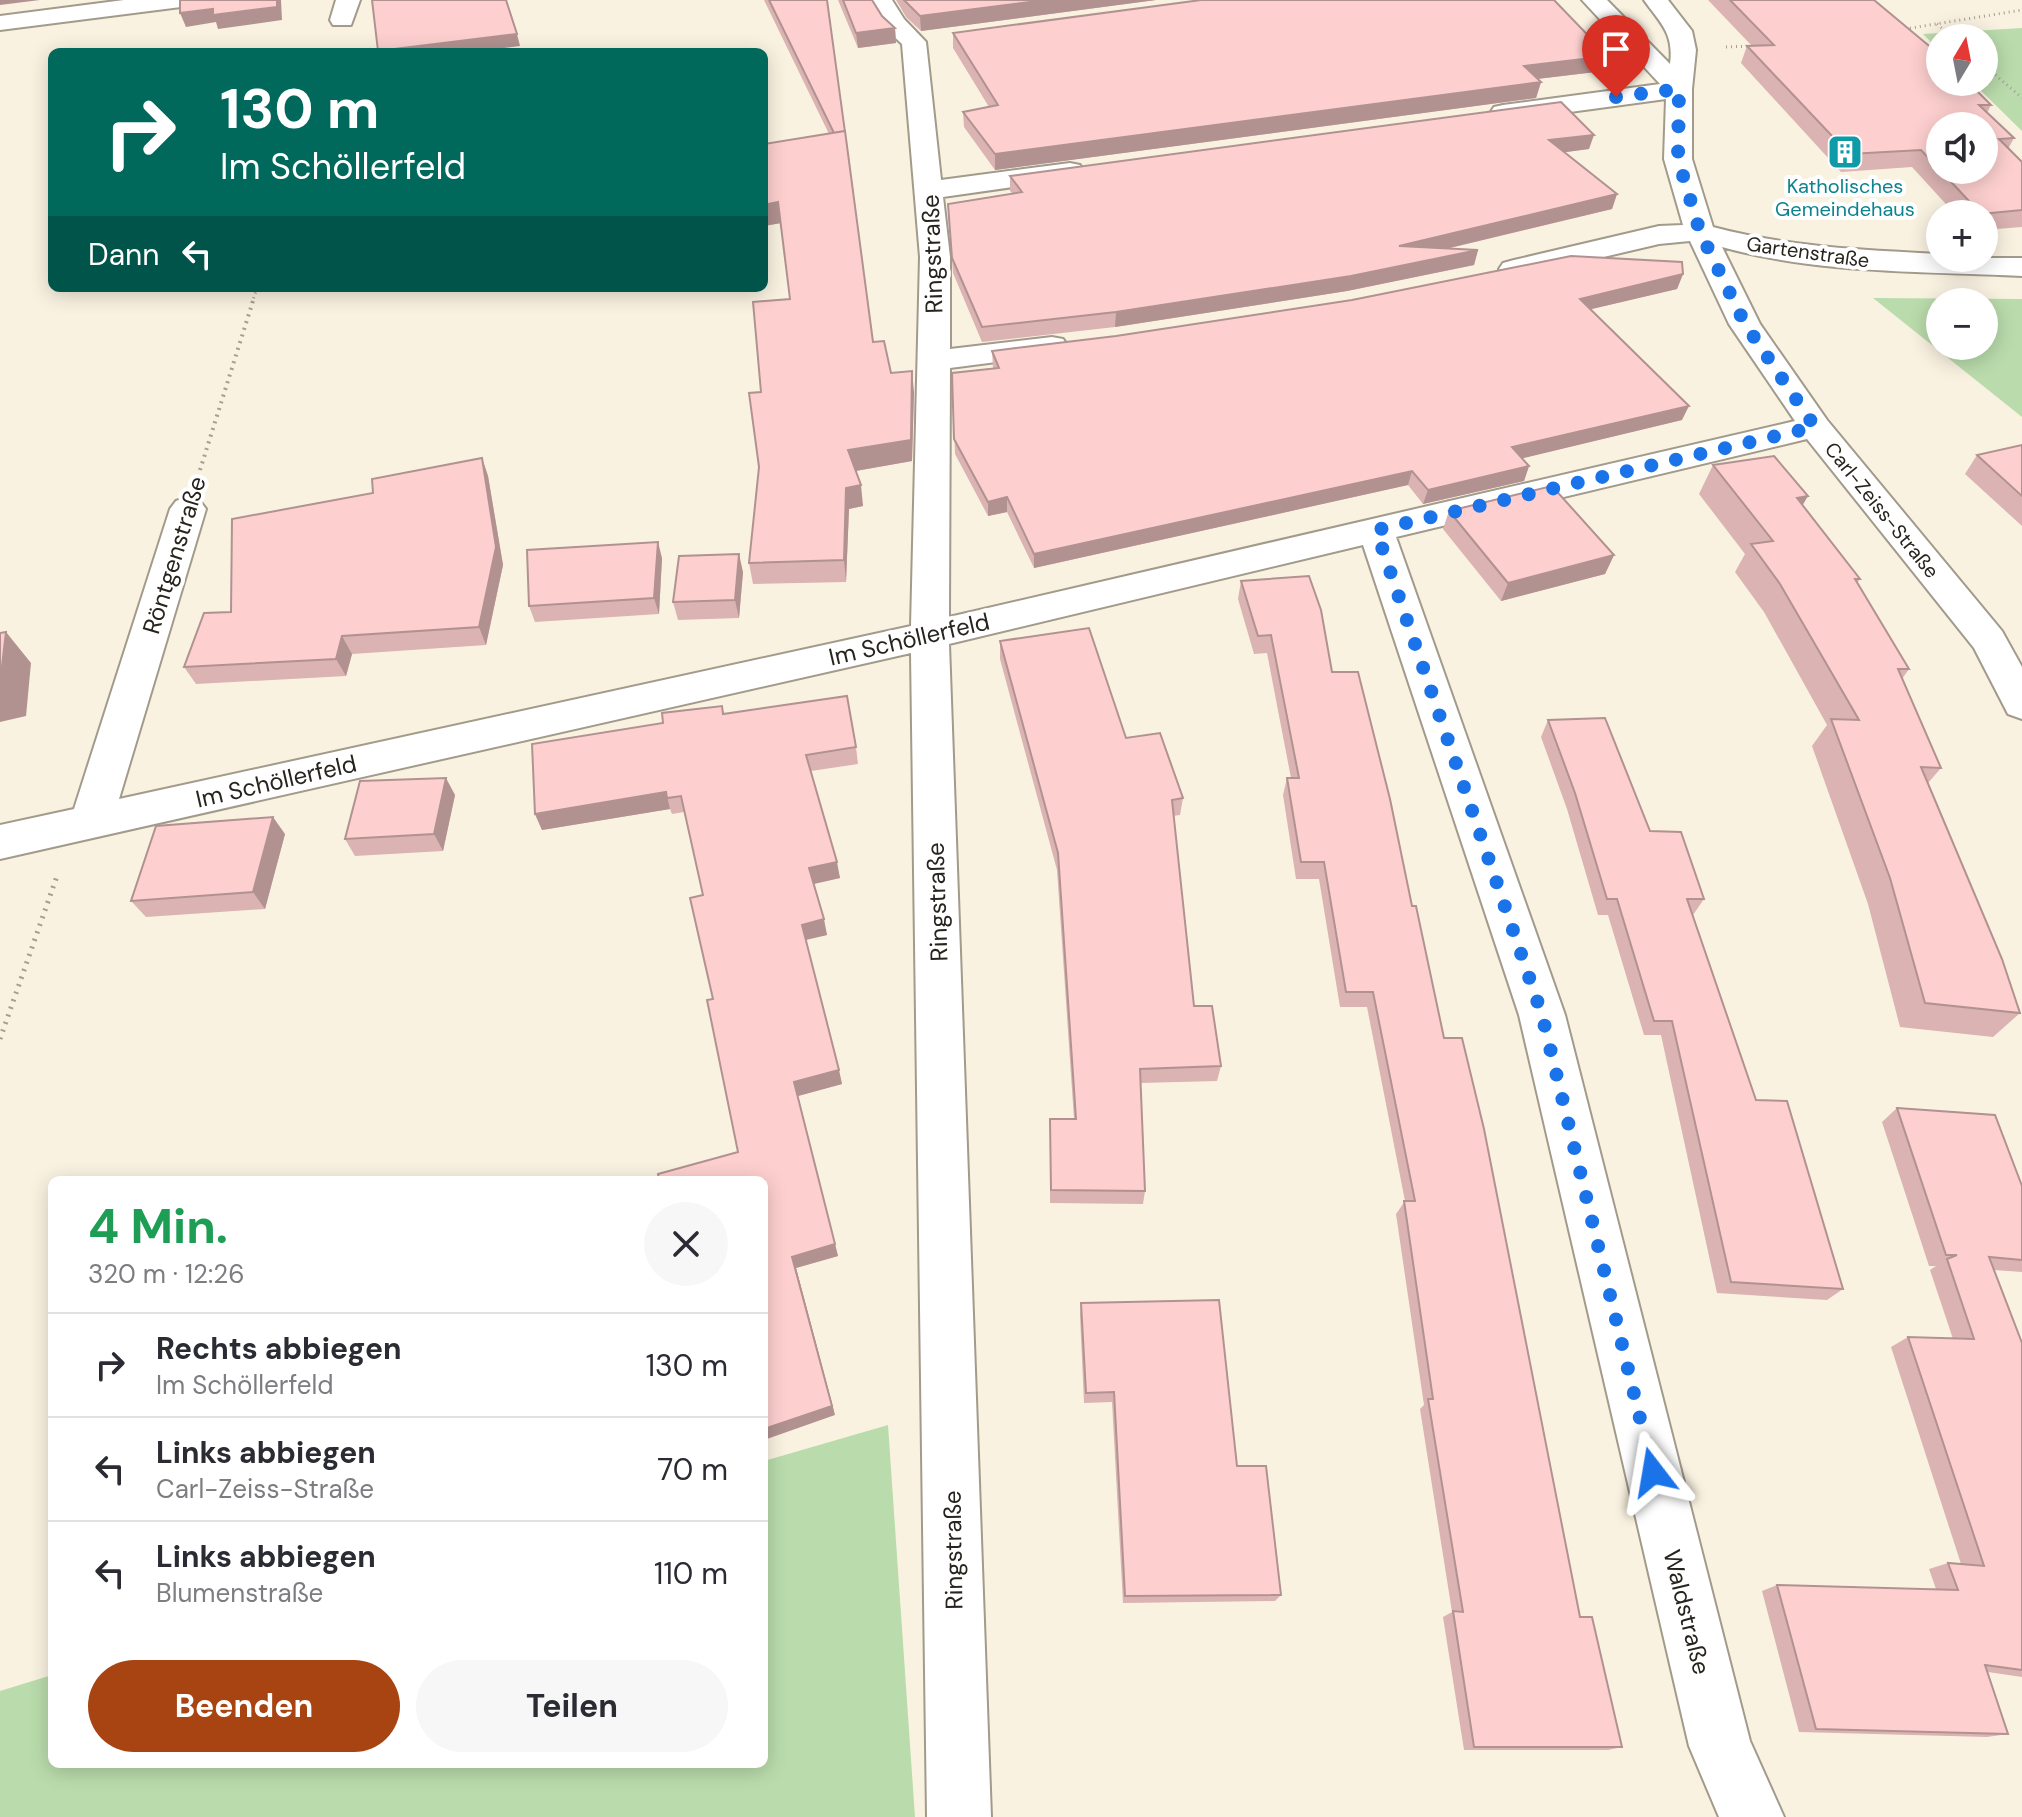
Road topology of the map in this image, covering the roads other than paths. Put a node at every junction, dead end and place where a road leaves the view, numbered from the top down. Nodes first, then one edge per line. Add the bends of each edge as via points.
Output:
1 (181, 0) edge
2 (880, 0) edge
3 (1594, 0) edge
4 (1656, 0) edge
5 (0, 23) edge
6 (944, 38) edge
7 (914, 42) junction
8 (1679, 89) junction
9 (1476, 116) edge
10 (1102, 167) edge
11 (930, 190) junction
12 (1700, 232) junction
13 (2022, 267) edge
14 (1483, 275) edge
15 (1085, 343) edge
16 (936, 360) junction
17 (1815, 427) junction
18 (188, 509) road end
19 (1376, 530) junction
20 (930, 635) junction
21 (2022, 704) edge
22 (82, 824) junction
23 (0, 842) edge
24 (959, 1817) edge
25 (1752, 1817) edge

1 - 5 street
2 - 7 street
3 - 8 street
4 - 8 street, Carl-Zeiss-Straße via 1680,31 1684,50
6 - 7 street
7 - 11 street, Ringstraße
8 - 9 street
8 - 12 street, Carl-Zeiss-Straße via 1678,159
10 - 11 street
11 - 16 street, Ringstraße
12 - 13 street, Gartenstraße via 1757,248 1815,256
12 - 14 street, Gartenstraße via 1659,235
12 - 17 street, Carl-Zeiss-Straße via 1745,324
15 - 16 street
16 - 20 street, Ringstraße
17 - 19 street, Im Schöllerfeld
17 - 21 street, Carl-Zeiss-Straße via 1989,641
18 - 22 street, Röntgenstraße
19 - 20 street, Im Schöllerfeld
19 - 25 street, Waldstraße via 1542,1015 1720,1746
20 - 22 street, Im Schöllerfeld
20 - 24 street, Ringstraße
22 - 23 street, Im Schöllerfeld

